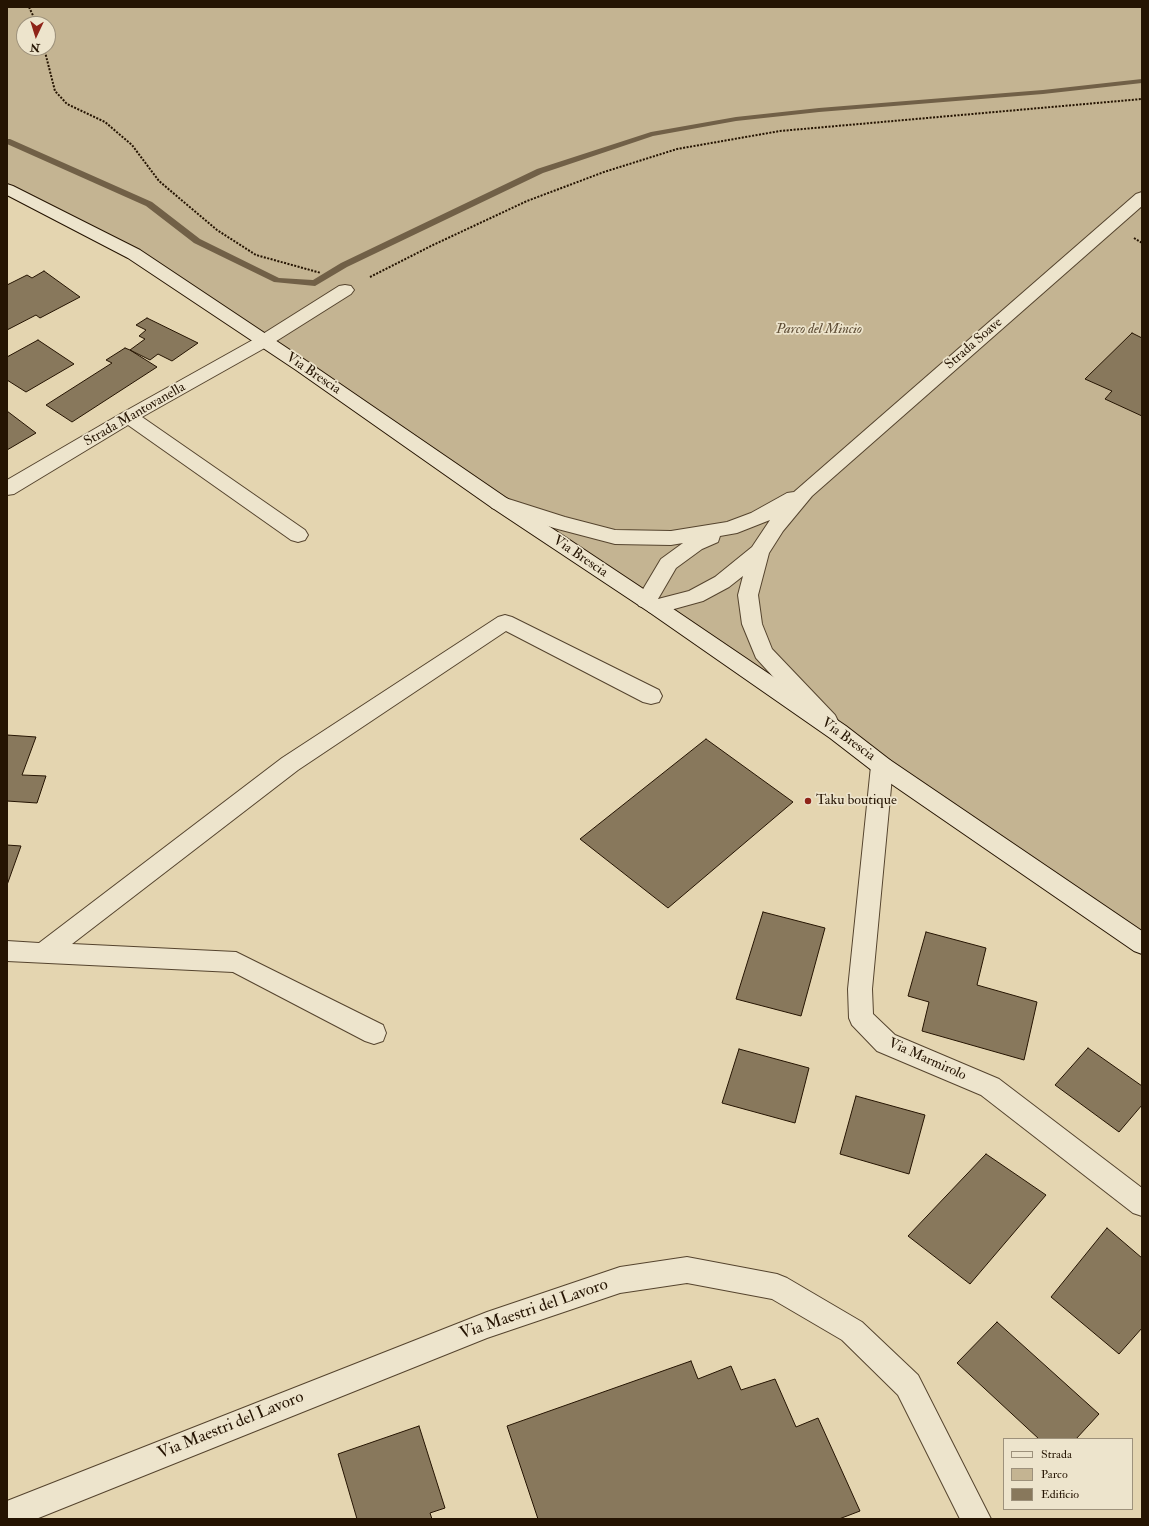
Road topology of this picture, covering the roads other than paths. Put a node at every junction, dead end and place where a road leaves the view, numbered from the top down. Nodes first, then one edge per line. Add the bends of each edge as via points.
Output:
1 (7, 189) edge
2 (1142, 197) edge
3 (345, 290) road end
4 (264, 341) junction
5 (129, 417) junction
6 (7, 489) edge
7 (805, 491) junction
8 (498, 502) junction
9 (730, 528) junction
10 (298, 535) dead end
11 (758, 552) junction
12 (651, 604) junction
13 (651, 696) dead end
14 (838, 732) junction
15 (882, 766) junction
16 (1142, 944) edge
17 (7, 951) edge
18 (43, 953) junction
19 (374, 1033) dead end
20 (1142, 1204) edge
21 (7, 1516) edge
22 (976, 1519) edge

1 - 4 street, Via Brescia via 134,254
2 - 7 street, Strada Soave
3 - 4 street, Strada Mantovanella
4 - 5 street, Strada Mantovanella
4 - 8 street, Via Brescia
5 - 6 street, Strada Mantovanella
5 - 10 street
7 - 9 street via 758,518
7 - 11 street
8 - 9 street via 561,523 616,537 671,538
8 - 12 street, Via Brescia
9 - 12 street via 695,544 668,564
11 - 12 street via 722,582 696,596
11 - 14 street via 748,595 752,624 763,653
12 - 14 street, Via Brescia
13 - 18 street via 505,622 290,764
14 - 15 street, Via Brescia
15 - 16 street, Via Brescia
15 - 20 street, Via Marmirolo via 860,989 861,1018 886,1043 990,1087
17 - 18 street
18 - 19 street via 236,962
21 - 22 street, Via Maestri del Lavoro via 487,1324 620,1280 687,1270 777,1287 852,1331 908,1385

